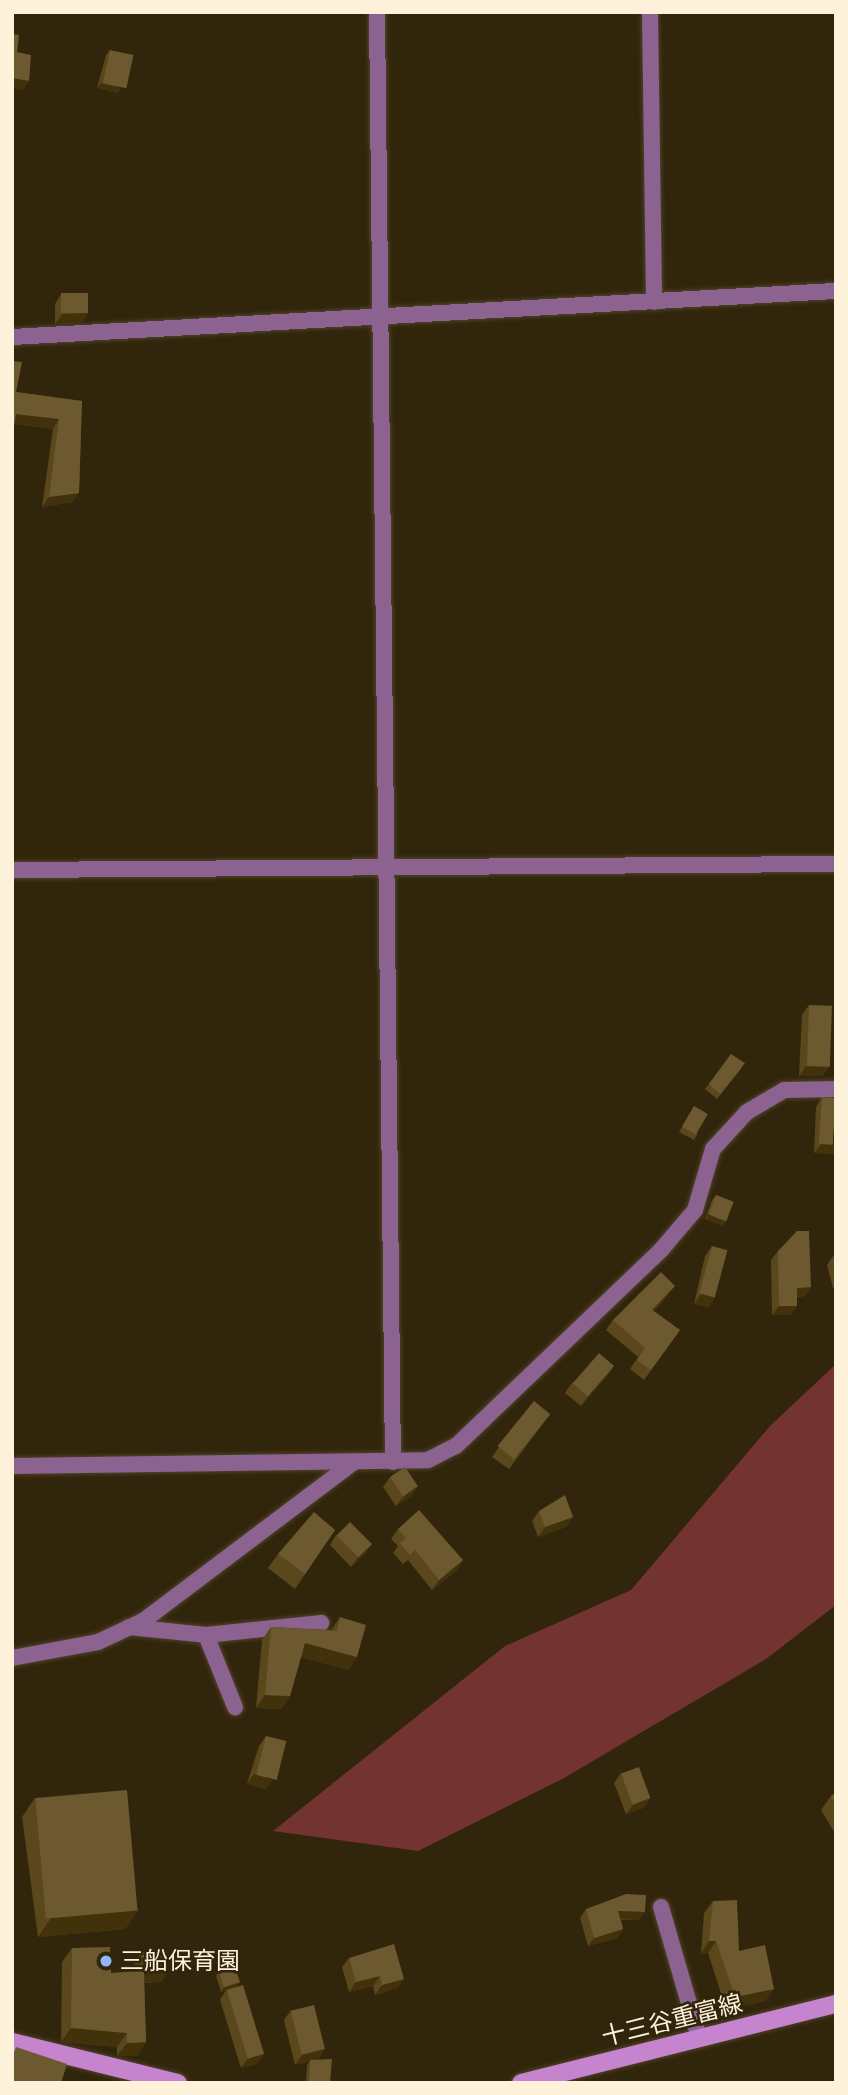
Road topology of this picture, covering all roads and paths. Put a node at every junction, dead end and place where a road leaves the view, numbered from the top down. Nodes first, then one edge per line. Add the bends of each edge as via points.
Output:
1 (377, 12) edge
2 (650, 12) edge
3 (836, 291) edge
4 (654, 302) junction
5 (382, 316) junction
6 (12, 337) edge
7 (836, 864) edge
8 (389, 869) junction
9 (12, 870) edge
10 (836, 1089) edge
11 (393, 1462) junction
12 (353, 1463) junction
13 (12, 1466) edge
14 (321, 1623) dead end
15 (129, 1628) junction
16 (206, 1635) junction
17 (12, 1658) edge
18 (235, 1707) dead end
19 (661, 1907) dead end
20 (836, 2004) edge
21 (699, 2038) junction
22 (12, 2042) edge
23 (178, 2083) edge
24 (521, 2083) edge

1 - 5 street
2 - 4 street
3 - 4 street
4 - 5 street
5 - 6 street
5 - 8 street
7 - 8 street
8 - 9 street
8 - 11 street
10 - 11 street via 784,1090 747,1112 713,1149 695,1210 661,1250 456,1446 428,1460
11 - 12 street
12 - 13 street
12 - 15 street
14 - 16 street
15 - 16 street
15 - 17 street via 98,1642
16 - 18 street
19 - 21 street
20 - 21 main road, 十三谷重富線
21 - 24 main road, 十三谷重富線
22 - 23 main road

